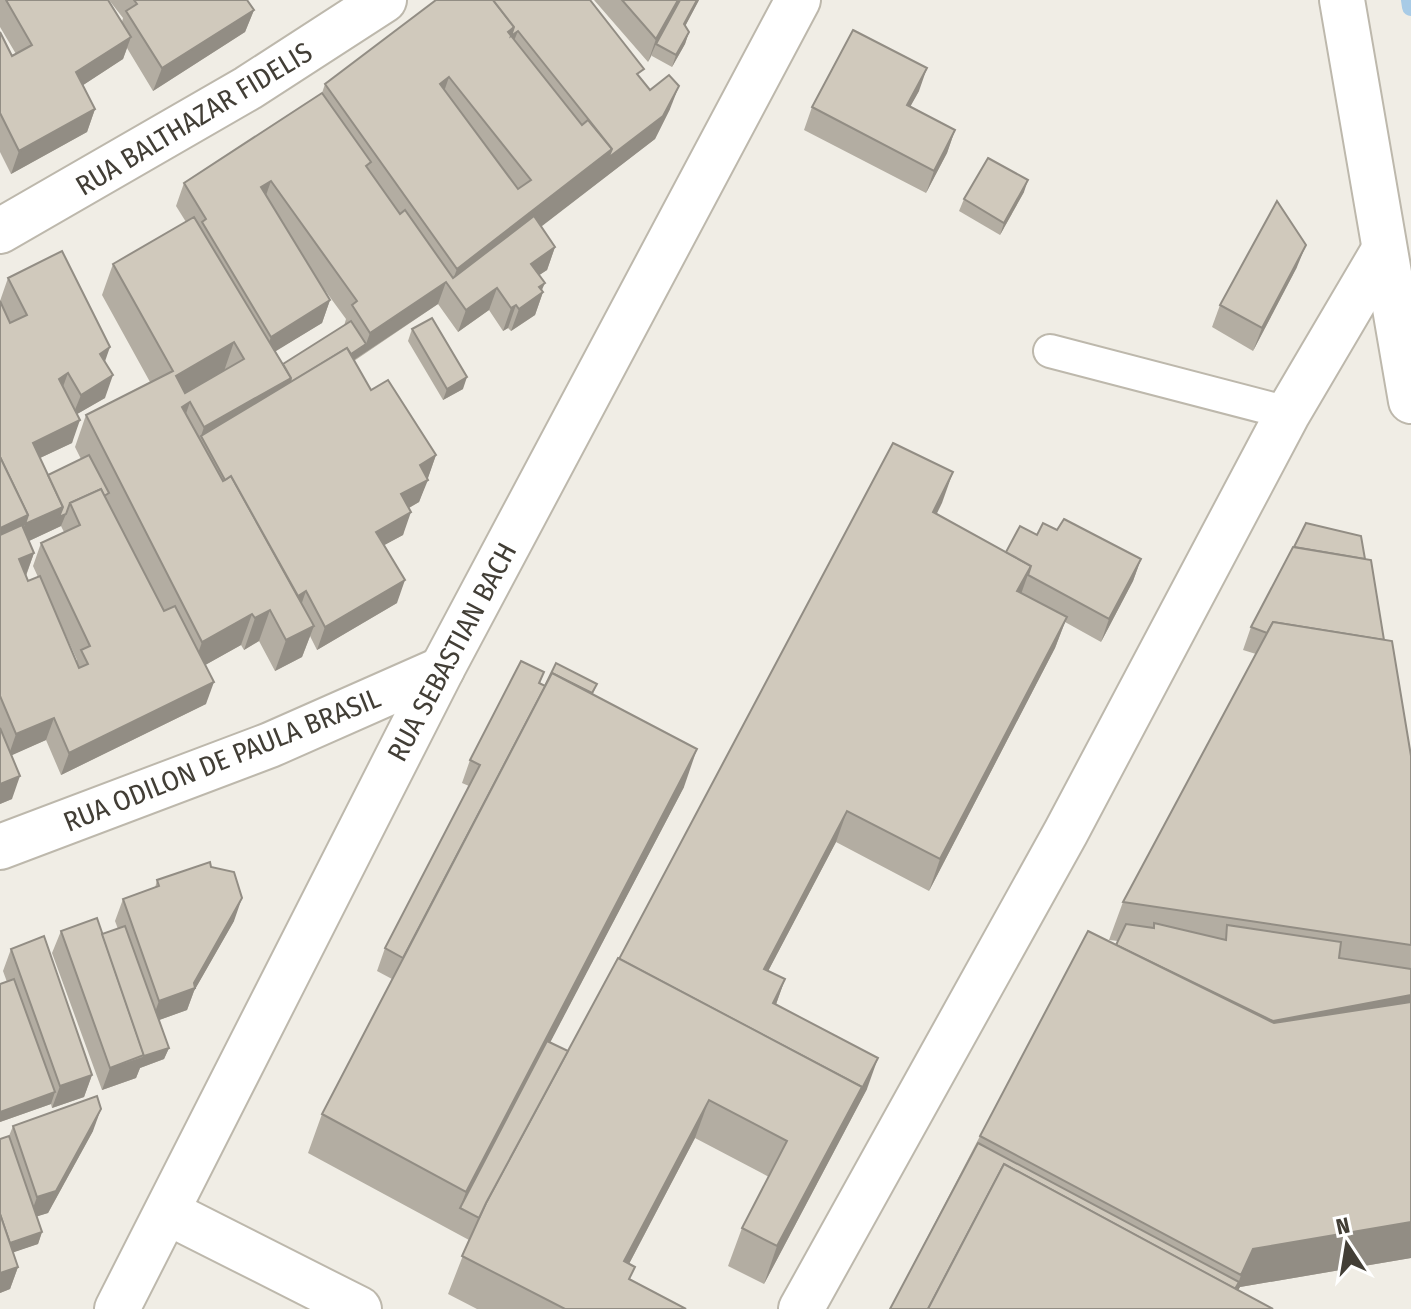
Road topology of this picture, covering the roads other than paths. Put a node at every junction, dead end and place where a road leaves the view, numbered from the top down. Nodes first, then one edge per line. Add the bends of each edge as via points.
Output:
1 (384, 0) edge
2 (798, 0) edge
3 (1342, 0) edge
4 (0, 231) edge
5 (1384, 250) junction
6 (1050, 351) dead end
7 (1411, 401) edge
8 (1288, 413) junction
9 (442, 669) junction
10 (0, 847) edge
11 (167, 1212) junction
12 (117, 1309) edge
13 (359, 1309) edge
14 (801, 1309) edge

1 - 4 street, RUA BALTHAZAR FIDELIS via 248,88
2 - 9 street, RUA SEBASTIAN BACH
3 - 5 street
5 - 7 street
5 - 8 street
6 - 8 lane
8 - 14 street via 1066,832
9 - 10 street, RUA ODILON DE PAULA BRASIL via 270,745
9 - 11 street, RUA SEBASTIAN BACH
11 - 12 street, RUA SEBASTIAN BACH
11 - 13 street

